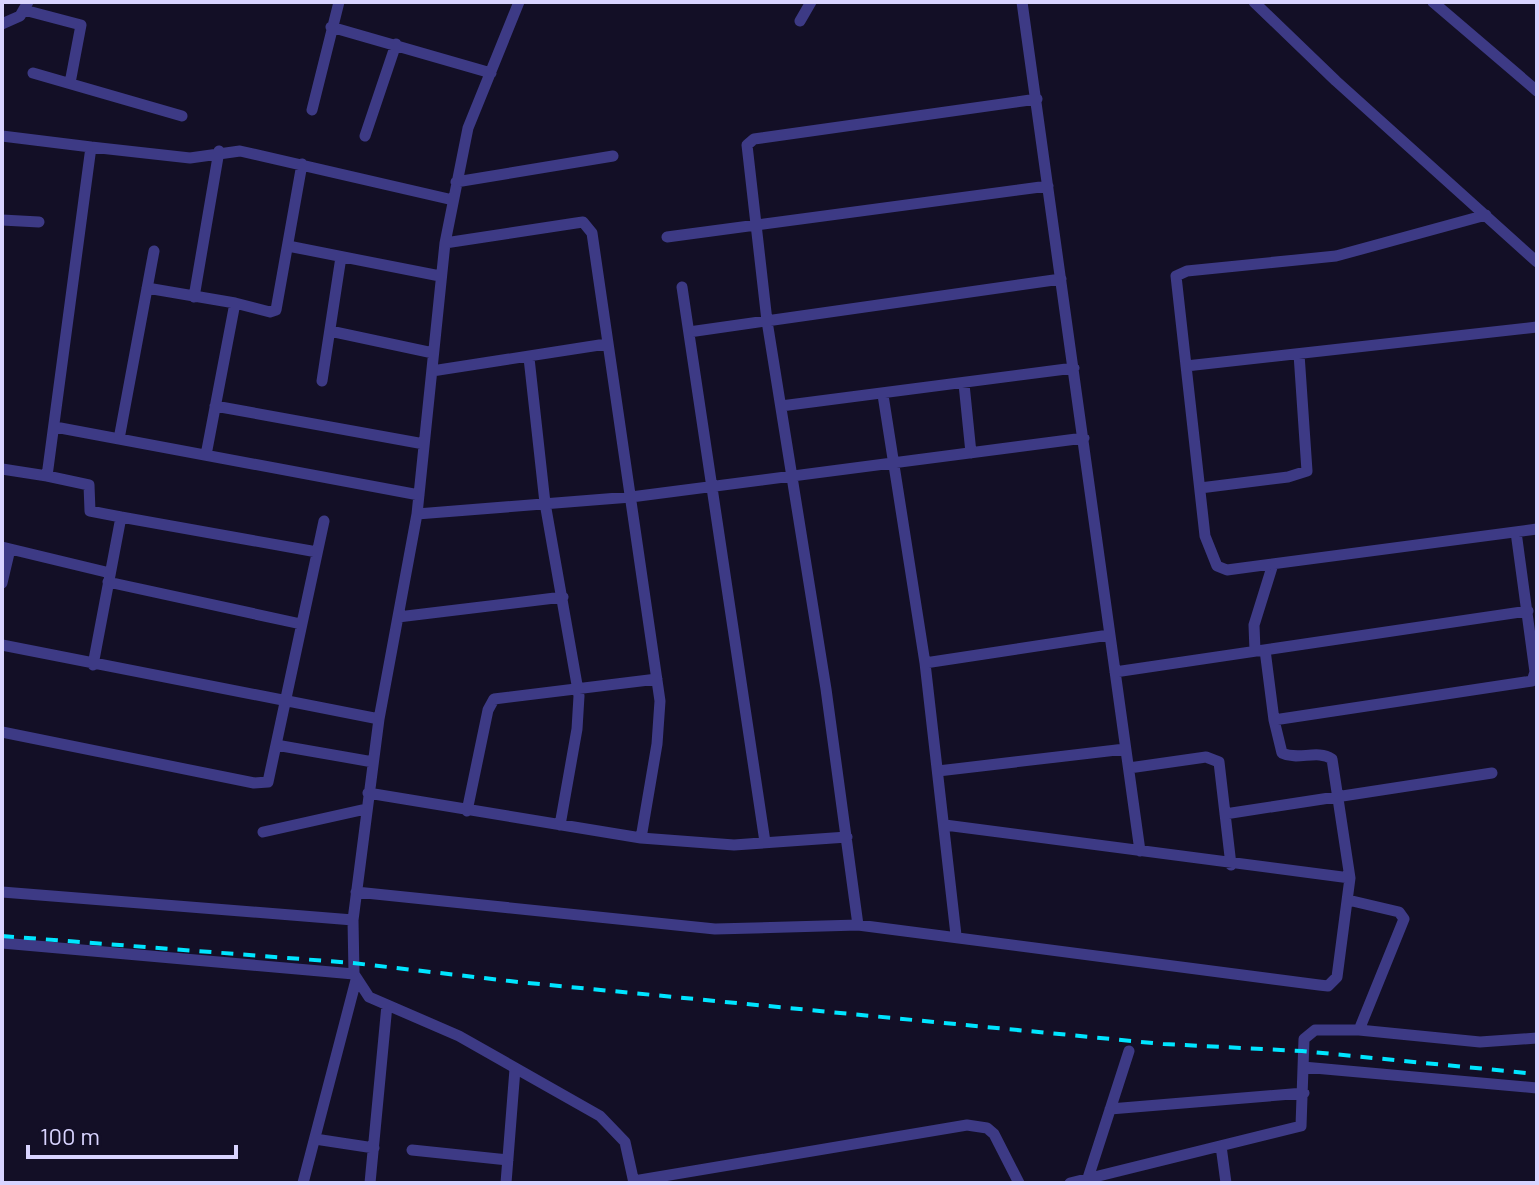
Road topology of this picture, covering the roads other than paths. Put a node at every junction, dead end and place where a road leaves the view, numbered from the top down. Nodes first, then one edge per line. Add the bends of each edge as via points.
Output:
1 (339, 2) edge
2 (519, 2) edge
3 (811, 2) edge
4 (1022, 2) edge
5 (1254, 2) edge
6 (1433, 2) edge
7 (26, 6) edge
8 (800, 21) dead end
9 (2, 24) edge
10 (331, 27) junction
11 (396, 44) junction
12 (33, 73) dead end
13 (491, 73) junction
14 (70, 83) junction
15 (1537, 91) edge
16 (1037, 99) junction
17 (312, 110) dead end
18 (182, 116) dead end
19 (2, 136) edge
20 (365, 136) dead end
21 (91, 147) junction
22 (219, 151) junction
23 (613, 156) dead end
24 (302, 164) junction
25 (456, 182) junction
26 (1048, 186) junction
27 (453, 200) junction
28 (1486, 215) junction
29 (2, 220) edge
30 (39, 222) dead end
31 (756, 226) junction
32 (667, 237) dead end
33 (445, 243) junction
34 (288, 246) junction
35 (154, 251) dead end
36 (341, 257) junction
37 (1536, 260) edge
38 (440, 276) junction
39 (1061, 279) junction
40 (682, 287) dead end
41 (147, 288) junction
42 (194, 297) junction
43 (235, 303) junction
44 (767, 321) junction
45 (1537, 327) edge
46 (330, 331) junction
47 (689, 332) junction
48 (606, 344) junction
49 (433, 353) junction
50 (1299, 354) junction
51 (529, 358) junction
52 (1186, 366) junction
53 (1074, 368) junction
54 (432, 371) junction
55 (322, 381) dead end
56 (964, 384) junction
57 (883, 395) junction
58 (215, 406) junction
59 (781, 406) junction
60 (55, 427) junction
61 (1084, 438) junction
62 (119, 439) junction
63 (424, 444) junction
64 (971, 453) junction
65 (206, 455) junction
66 (892, 463) junction
67 (2, 469) edge
68 (791, 475) junction
69 (47, 476) junction
70 (711, 487) junction
71 (1200, 488) junction
72 (419, 495) junction
73 (631, 497) junction
74 (545, 503) junction
75 (417, 514) junction
76 (121, 517) junction
77 (324, 521) dead end
78 (1537, 529) edge
79 (1516, 532) junction
80 (6, 548) edge
81 (317, 552) junction
82 (1273, 564) junction
83 (109, 577) junction
84 (2, 583) edge
85 (563, 597) junction
86 (1528, 611) junction
87 (398, 617) junction
88 (301, 624) junction
89 (1109, 635) junction
90 (2, 645) edge
91 (1260, 650) junction
92 (925, 663) junction
93 (93, 665) junction
94 (1115, 672) junction
95 (657, 679) junction
96 (578, 686) junction
97 (287, 701) junction
98 (379, 719) junction
99 (1274, 720) junction
100 (2, 732) edge
101 (276, 745) junction
102 (1125, 749) junction
103 (373, 762) junction
104 (1129, 768) junction
105 (938, 771) junction
106 (1492, 773) dead end
107 (368, 793) junction
108 (1338, 795) junction
109 (366, 809) junction
110 (467, 811) junction
111 (1225, 814) junction
112 (560, 825) junction
113 (945, 825) junction
114 (263, 832) dead end
115 (847, 837) junction
116 (641, 838) junction
117 (765, 842) junction
118 (1140, 851) junction
119 (1231, 865) junction
120 (1350, 878) junction
121 (2, 892) edge
122 (356, 892) junction
123 (1348, 900) junction
124 (353, 920) junction
125 (858, 925) junction
126 (956, 935) junction
127 (2, 943) edge
128 (355, 977) junction
129 (387, 1005) junction
130 (1359, 1030) junction
131 (1537, 1038) edge
132 (1129, 1051) dead end
133 (1303, 1067) junction
134 (515, 1069) junction
135 (1537, 1088) edge
136 (1304, 1093) junction
137 (1110, 1109) junction
138 (315, 1139) junction
139 (1221, 1146) junction
140 (374, 1148) junction
141 (412, 1150) dead end
142 (508, 1160) junction
143 (1088, 1178) junction
144 (634, 1182) edge
145 (303, 1183) edge
146 (370, 1183) edge
147 (506, 1183) edge
148 (1019, 1183) edge
149 (1070, 1183) edge
150 (1226, 1183) edge

1 - 10 street
2 - 13 street
3 - 8 street
4 - 16 street
5 - 28 street
6 - 15 street
7 - 9 street via 20,16
7 - 14 street via 81,25
10 - 11 street
10 - 17 street
11 - 13 street
11 - 20 street
12 - 14 street
13 - 25 street via 468,128
14 - 18 street
16 - 26 street
16 - 31 street via 750,141
19 - 21 street
21 - 22 street via 190,158
21 - 60 street
22 - 24 street
22 - 42 street
23 - 25 street
24 - 27 street
24 - 34 street
25 - 27 street
26 - 31 street
26 - 39 street
27 - 33 street
28 - 37 street
28 - 52 street via 1336,256 1180,272 1176,285
29 - 30 street
31 - 32 street
31 - 44 street
33 - 38 street
33 - 48 street via 583,222 592,233
34 - 36 street
34 - 43 street via 276,310
35 - 41 street
36 - 38 street
36 - 46 street
38 - 49 street
39 - 44 street
39 - 53 street
40 - 47 street
41 - 42 street
41 - 62 street
42 - 43 street
43 - 58 street
44 - 47 street
44 - 59 street
45 - 50 street
46 - 49 street
46 - 55 street
47 - 70 street
48 - 51 street
48 - 73 street
49 - 54 street
50 - 52 street
50 - 71 street via 1307,471
51 - 54 street
51 - 74 street
52 - 71 street
53 - 56 street
53 - 61 street
54 - 63 street
56 - 57 street
56 - 64 street
57 - 59 street
57 - 66 street
58 - 63 street
58 - 65 street
59 - 68 street
60 - 62 street
60 - 69 street
61 - 64 street
61 - 89 street
62 - 65 street
63 - 72 street
64 - 66 street
65 - 72 street
66 - 68 street
66 - 92 street
67 - 69 street
68 - 70 street
68 - 115 street
69 - 76 street via 89,485 90,511
70 - 73 street
70 - 117 street
71 - 82 street via 1205,536 1217,566 1227,570
72 - 75 street
73 - 74 street
73 - 95 street
74 - 75 street
74 - 85 street
75 - 87 street
76 - 81 street
76 - 83 street
77 - 81 street
78 - 79 street
79 - 82 street
79 - 86 street
80 - 83 street
80 - 84 street
81 - 88 street
82 - 91 street via 1254,625
83 - 88 street
83 - 93 street
85 - 87 street
85 - 96 street
86 - 91 street
86 - 99 street via 1532,681
87 - 98 street
88 - 97 street
89 - 92 street
89 - 94 street
90 - 93 street
91 - 94 street
91 - 99 street
92 - 105 street
93 - 97 street
94 - 102 street
95 - 96 street
95 - 116 street via 658,736
96 - 110 street via 502,696 491,703
96 - 112 street via 579,721
97 - 98 street
97 - 101 street
98 - 103 street
99 - 108 street via 1282,753 1332,759
100 - 101 street via 261,784 268,782
101 - 103 street
102 - 104 street
102 - 105 street
103 - 107 street
104 - 111 street via 1214,757 1221,769
104 - 118 street
105 - 113 street
106 - 108 street
107 - 109 street
107 - 110 street
108 - 111 street
108 - 120 street
109 - 114 street
109 - 122 street
110 - 112 street
111 - 119 street
112 - 116 street
113 - 118 street
113 - 126 street
115 - 117 street
115 - 125 street
116 - 117 street via 715,845
118 - 119 street
119 - 120 street
120 - 123 street
121 - 124 street
122 - 124 street
122 - 125 street via 715,929
123 - 126 street via 1337,977 1328,986
123 - 130 street via 1399,912 1404,919
124 - 128 street
125 - 126 street
127 - 128 street
128 - 129 street via 369,997
128 - 138 street
129 - 134 street via 459,1036
129 - 140 street
130 - 131 street via 1480,1042
130 - 133 street via 1308,1032
132 - 137 street
133 - 135 street
133 - 136 street
134 - 142 street
134 - 144 street via 614,1127 625,1142
136 - 137 street
136 - 139 street via 1301,1126
137 - 143 street
138 - 140 street
138 - 145 street
139 - 143 street
139 - 150 street
140 - 146 street
141 - 142 street
142 - 147 street
143 - 149 street
144 - 148 street via 967,1125 994,1134

